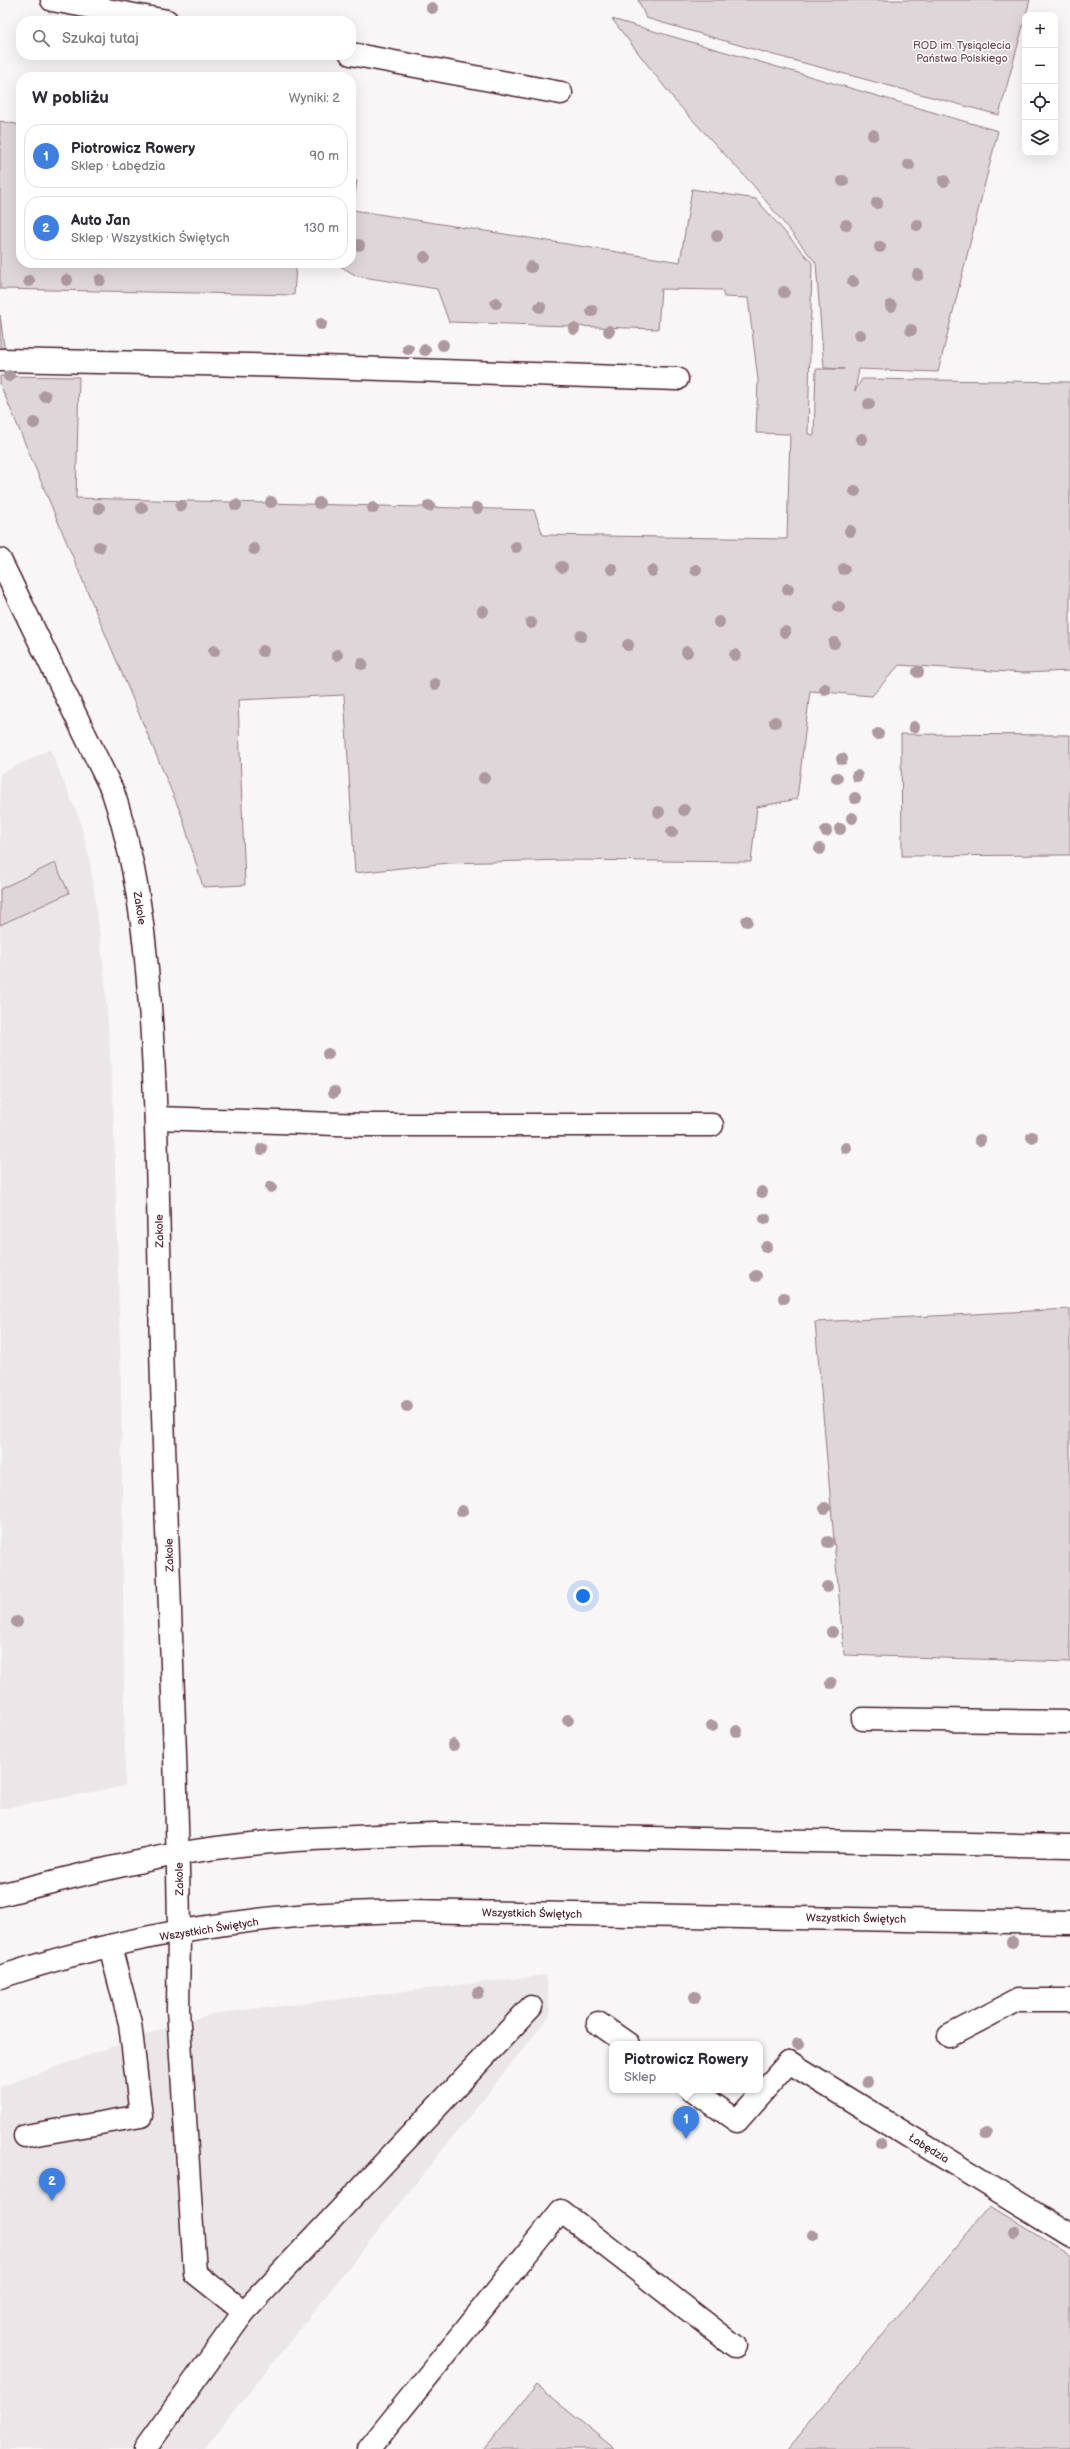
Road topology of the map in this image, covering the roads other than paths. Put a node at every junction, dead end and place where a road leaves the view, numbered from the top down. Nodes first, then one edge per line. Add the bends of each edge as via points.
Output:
1 (52, 0) edge
2 (140, 16) edge
3 (356, 55) edge
4 (561, 93) dead end
5 (0, 360) edge
6 (677, 379) dead end
7 (0, 560) edge
8 (156, 1118) junction
9 (712, 1125) dead end
10 (863, 1718) dead end
11 (1070, 1722) edge
12 (1070, 1846) edge
13 (179, 1854) junction
14 (0, 1895) edge
15 (1070, 1923) edge
16 (180, 1932) junction
17 (110, 1946) junction
18 (0, 1977) edge
19 (1070, 2000) edge
20 (531, 2007) dead end
21 (598, 2023) dead end
22 (949, 2036) dead end
23 (624, 2041) edge
24 (763, 2092) edge
25 (697, 2093) edge
26 (762, 2093) edge
27 (25, 2136) dead end
28 (1070, 2235) edge
29 (244, 2312) junction
30 (735, 2346) dead end
31 (145, 2449) edge
32 (369, 2449) edge

1 - 2 street
3 - 4 street
5 - 6 street via 294,366
7 - 8 street, Zakole via 113,792 125,829 141,905 145,940
8 - 9 street via 380,1125
8 - 13 street, Zakole
10 - 11 street
12 - 13 street via 434,1834 295,1840
13 - 14 street
13 - 16 street, Zakole
15 - 16 street, Wszystkich Świętych via 409,1911 308,1915
16 - 17 street, Wszystkich Świętych
16 - 29 street, Zakole via 178,2010 195,2273
17 - 18 street, Wszystkich Świętych
17 - 27 street via 130,2023 141,2116
19 - 22 street via 1018,2000
20 - 29 street
21 - 23 street
24 - 28 street, Łabędzia via 789,2062
25 - 26 street, Łabędzia via 737,2121
29 - 31 street
30 - 32 street via 561,2211

